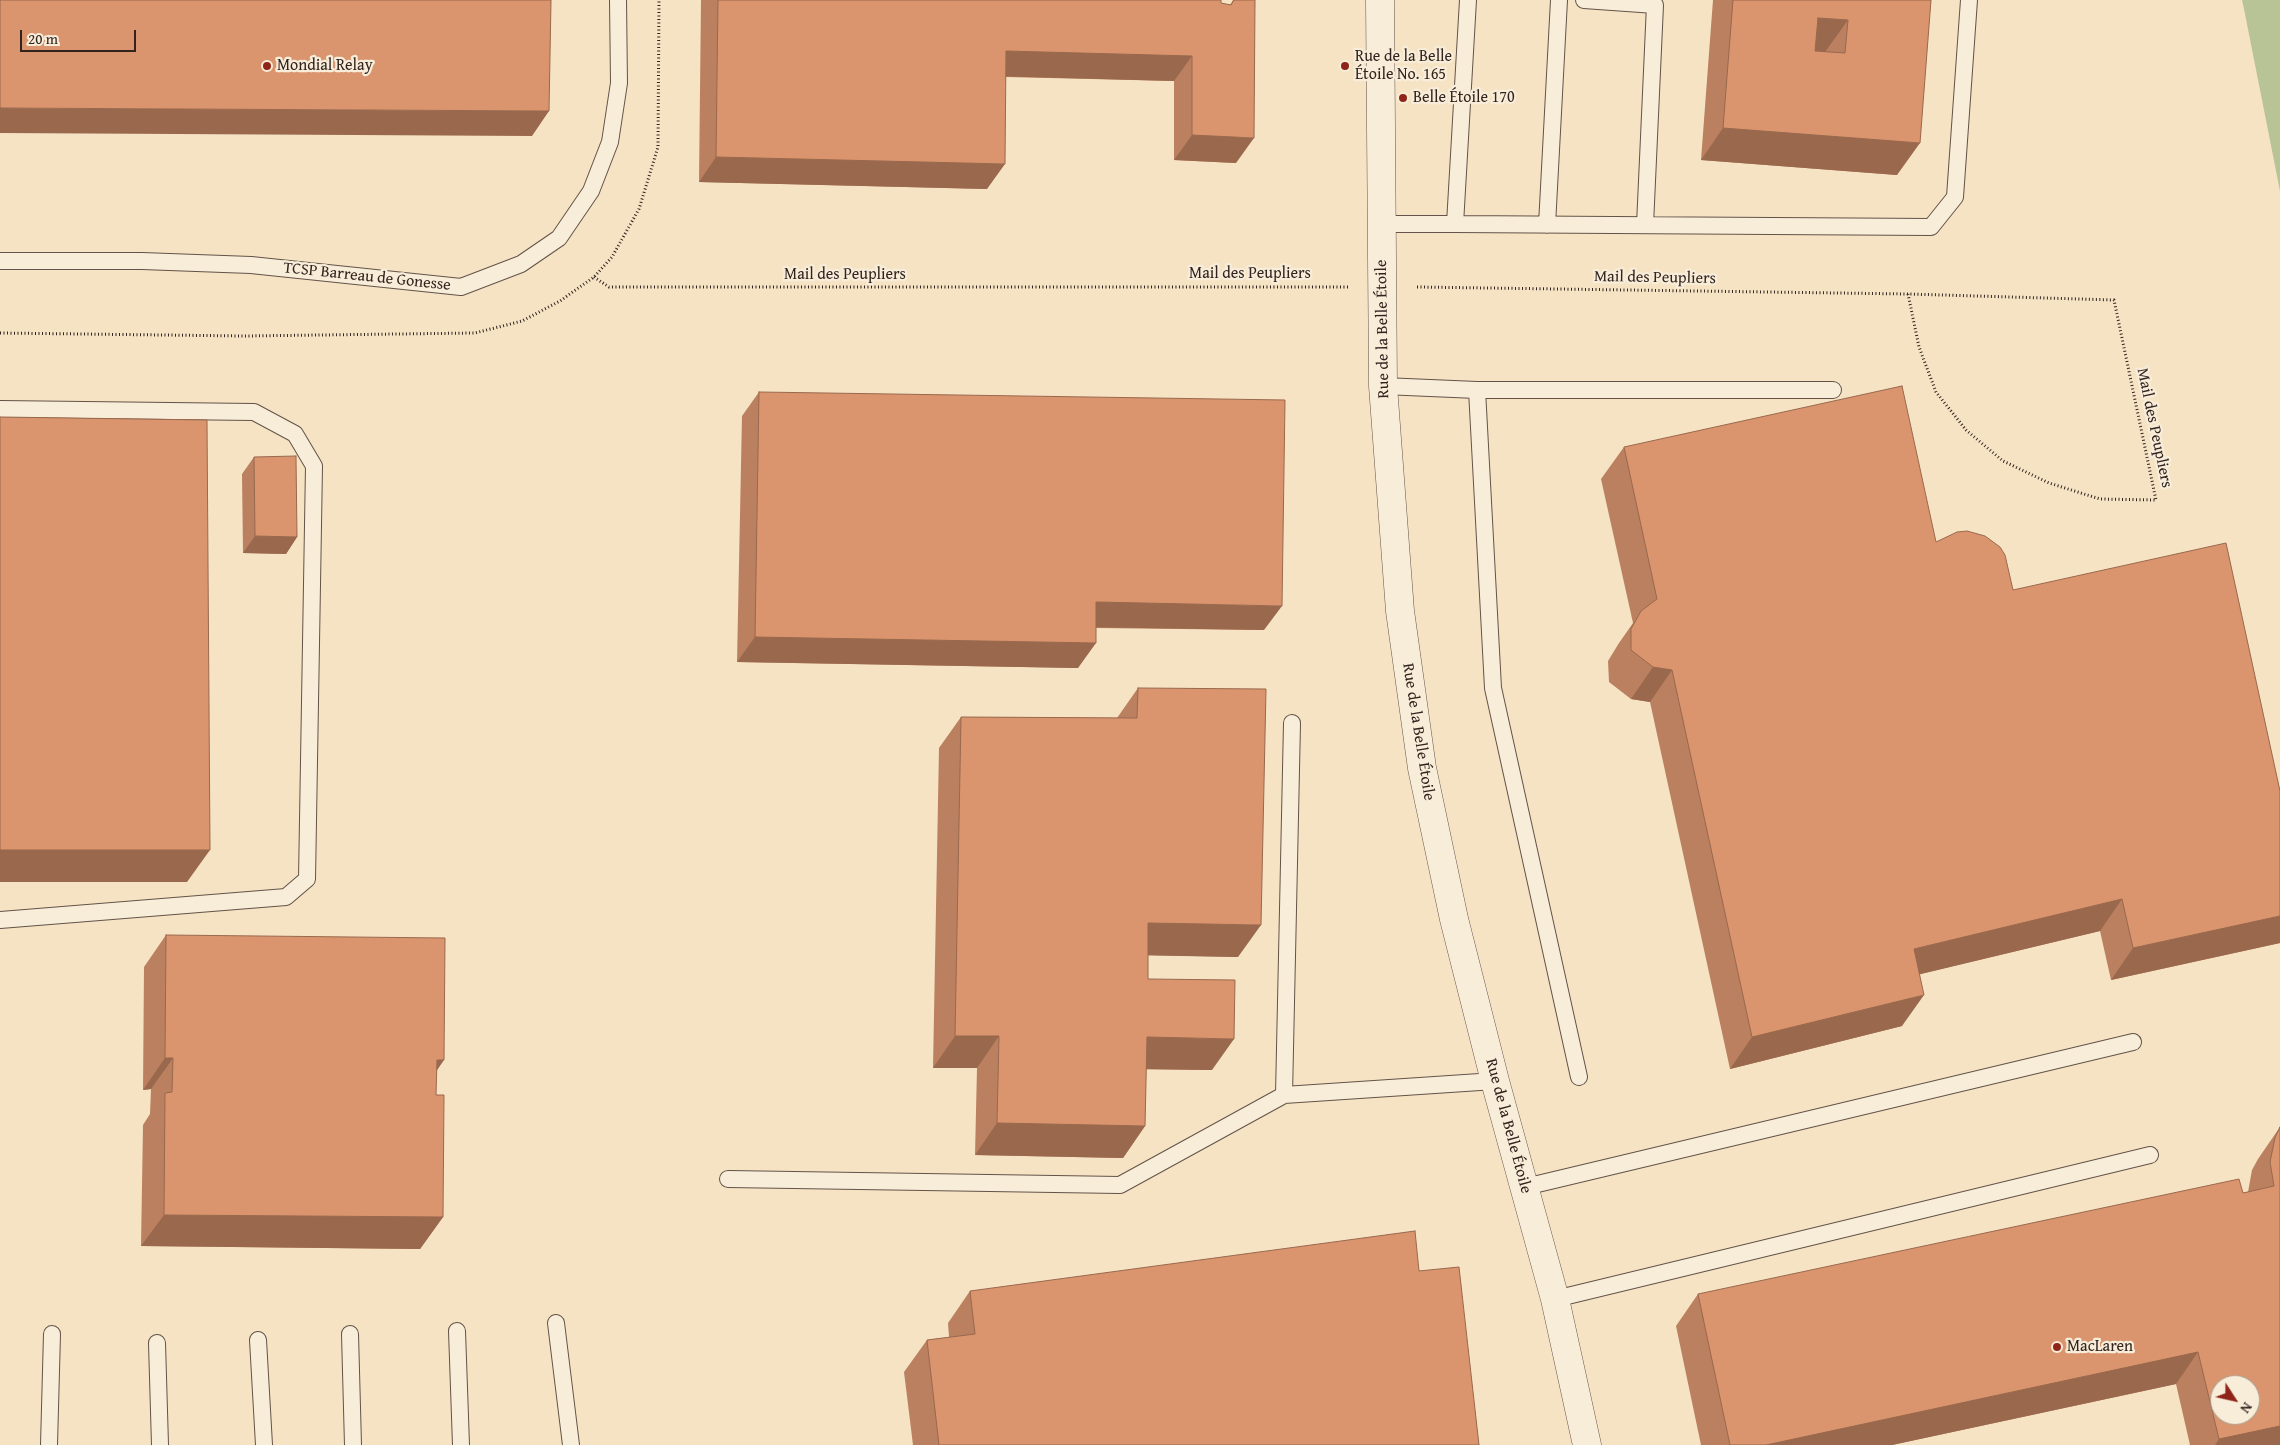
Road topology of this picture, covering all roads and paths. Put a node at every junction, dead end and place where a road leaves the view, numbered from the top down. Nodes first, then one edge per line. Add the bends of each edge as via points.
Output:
1 (618, 0) edge
2 (1380, 0) edge
3 (1468, 0) edge
4 (1559, 0) edge
5 (1584, 0) edge
6 (1969, 0) edge
7 (1381, 224) junction
8 (1455, 224) junction
9 (1547, 225) junction
10 (1645, 225) junction
11 (0, 260) edge
12 (594, 277) dead end
13 (1382, 287) junction
14 (1908, 294) junction
15 (1383, 386) junction
16 (1477, 390) junction
17 (1833, 390) dead end
18 (0, 409) edge
19 (1292, 722) dead end
20 (0, 920) edge
21 (2133, 1042) dead end
22 (1579, 1077) dead end
23 (1495, 1081) junction
24 (1284, 1095) junction
25 (2150, 1155) dead end
26 (728, 1179) dead end
27 (1525, 1188) junction
28 (1555, 1299) junction
29 (556, 1323) dead end
30 (457, 1331) dead end
31 (52, 1334) dead end
32 (350, 1334) dead end
33 (258, 1340) dead end
34 (157, 1343) dead end
35 (49, 1445) edge
36 (160, 1445) edge
37 (264, 1445) edge
38 (353, 1445) edge
39 (461, 1445) edge
40 (571, 1445) edge
41 (1587, 1445) edge

1 - 11 lane, TCSP Barreau de Gonesse via 619,83 610,142 591,191 559,238 521,264 461,287 251,265 142,260
2 - 7 street, Rue de la Belle Étoile
3 - 8 lane
4 - 9 lane
5 - 10 lane via 1654,5
6 - 10 lane via 1955,197 1931,227
7 - 8 lane
7 - 13 street, Rue de la Belle Étoile
8 - 9 lane
9 - 10 lane
12 - 13 path, Mail des Peupliers via 609,287
13 - 14 path, Mail des Peupliers
13 - 15 street, Rue de la Belle Étoile
14 - 14 path, Mail des Peupliers via 2114,300 2156,500 2100,499 2049,483 2003,461 1966,430 1936,392 1919,347
15 - 16 lane
15 - 23 street, Rue de la Belle Étoile via 1400,611 1422,768 1454,919
16 - 17 lane
16 - 22 lane via 1493,688
18 - 20 lane via 254,412 295,434 314,466 307,879 286,897
19 - 24 lane
21 - 27 lane
23 - 24 lane
23 - 27 street, Rue de la Belle Étoile
24 - 26 lane via 1120,1185
25 - 28 lane
27 - 28 street, Rue de la Belle Étoile
28 - 41 street, Rue de la Belle Étoile
29 - 40 lane
30 - 39 lane
31 - 35 lane
32 - 38 lane
33 - 37 lane
34 - 36 lane

